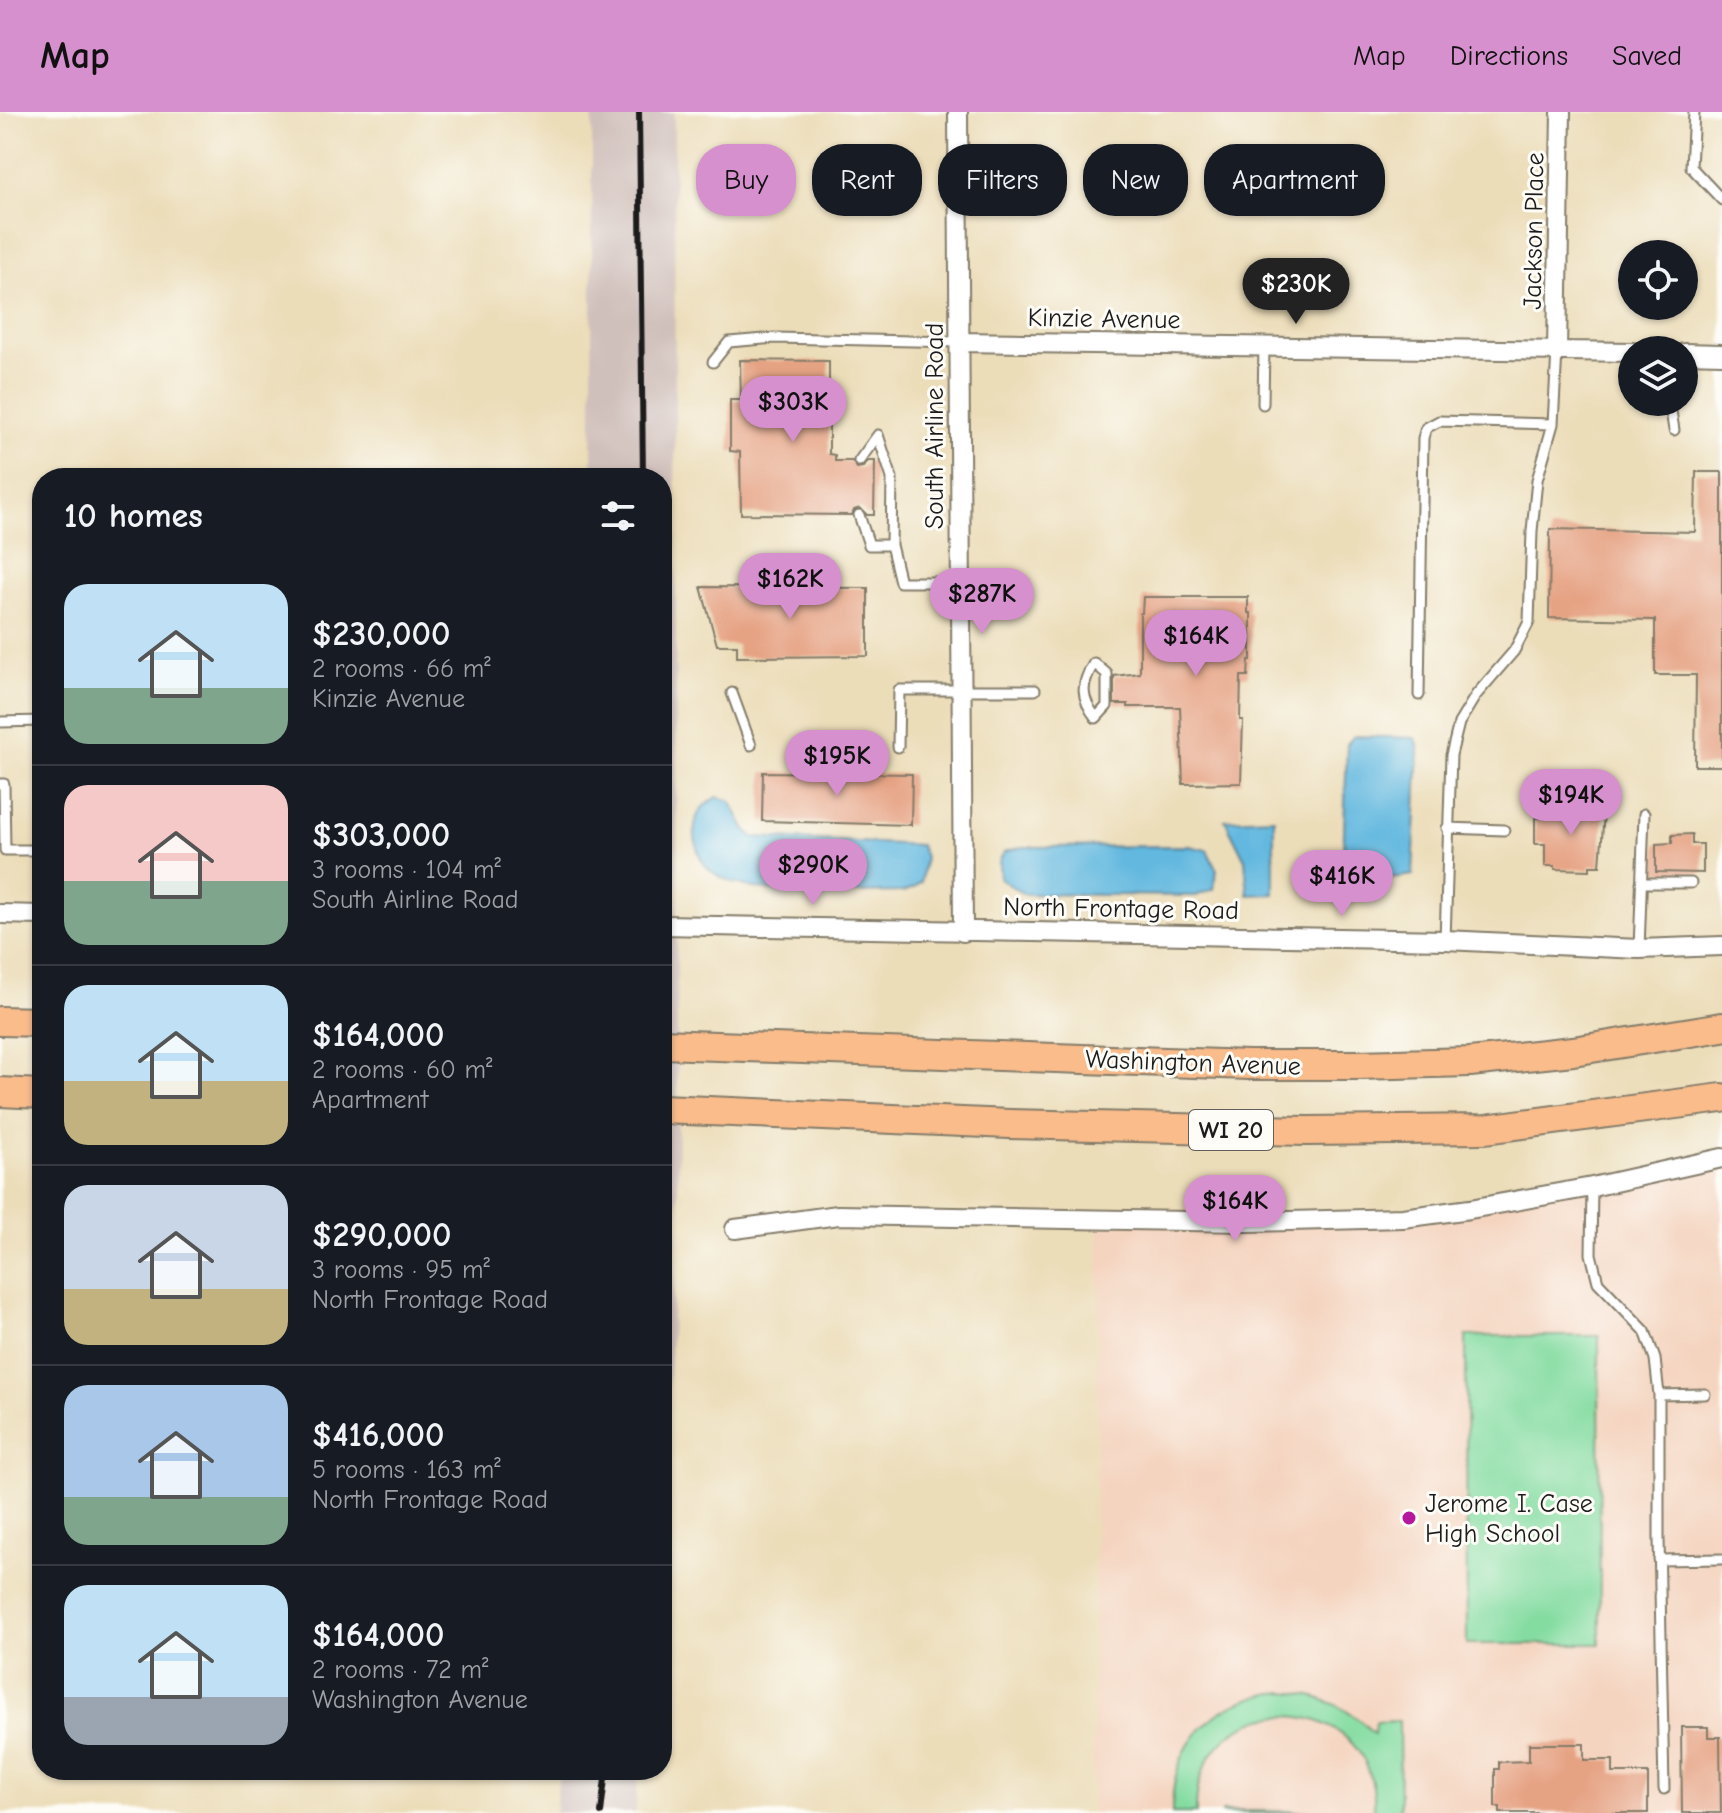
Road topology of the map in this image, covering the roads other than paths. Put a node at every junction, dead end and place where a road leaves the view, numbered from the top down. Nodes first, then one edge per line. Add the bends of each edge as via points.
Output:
1 (958, 112) edge
2 (1561, 112) edge
3 (1694, 112) edge
4 (1722, 200) edge
5 (959, 342) junction
6 (1264, 346) junction
7 (1557, 351) junction
8 (1618, 352) edge
9 (1698, 353) edge
10 (1722, 354) edge
11 (713, 362) dead end
12 (1263, 404) dead end
13 (1672, 416) edge
14 (1553, 424) junction
15 (1674, 430) dead end
16 (859, 461) dead end
17 (859, 515) dead end
18 (891, 545) junction
19 (961, 582) junction
20 (1094, 663) joint
21 (961, 690) junction
22 (1035, 690) dead end
23 (732, 693) dead end
24 (1419, 695) dead end
25 (32, 721) edge
26 (0, 722) edge
27 (751, 745) dead end
28 (898, 747) dead end
29 (0, 784) edge
30 (1644, 814) dead end
31 (1447, 828) junction
32 (1504, 830) dead end
33 (32, 850) edge
34 (1641, 883) junction
35 (1691, 883) dead end
36 (0, 914) edge
37 (32, 915) edge
38 (672, 925) edge
39 (963, 932) junction
40 (1445, 940) junction
41 (1722, 946) edge
42 (1639, 949) junction
43 (6, 1021) edge
44 (32, 1022) edge
45 (1722, 1027) edge
46 (672, 1044) edge
47 (7, 1093) edge
48 (32, 1094) edge
49 (1722, 1098) edge
50 (672, 1109) edge
51 (1722, 1158) edge
52 (1592, 1187) junction
53 (735, 1229) dead end
54 (1705, 1394) dead end
55 (1659, 1395) junction
56 (1722, 1559) edge
57 (1659, 1560) junction
58 (1664, 1789) dead end

1 - 5 street, South Airline Road
2 - 7 street, Jackson Place
3 - 4 lane via 1691,167
5 - 6 street, Kinzie Avenue
5 - 11 lane via 775,338 729,342
5 - 19 street, South Airline Road
6 - 7 street, Kinzie Avenue
6 - 12 lane
7 - 8 street, Kinzie Avenue
7 - 14 lane
9 - 10 street
13 - 15 lane
14 - 24 lane via 1439,421 1426,428
14 - 31 lane via 1537,480 1529,622 1514,651 1459,723 1451,755
16 - 18 lane via 878,435 892,478
17 - 18 lane via 869,545
18 - 19 lane via 900,582
19 - 21 street, South Airline Road
20 - 20 lane via 1084,678 1085,703 1096,718 1107,706 1107,674
21 - 22 lane
21 - 28 lane via 899,690
21 - 39 street, South Airline Road
23 - 27 lane
25 - 26 lane
29 - 33 lane via 5,850
30 - 34 lane
31 - 32 lane
31 - 40 lane
34 - 35 lane
34 - 42 lane
36 - 37 street
38 - 39 street, North Frontage Road
39 - 40 street, North Frontage Road
40 - 42 street, North Frontage Road
41 - 42 street, North Frontage Road
43 - 44 main road
45 - 46 main road, Washington Avenue via 1470,1062 1358,1065
47 - 48 main road
49 - 50 main road, WI 20 via 1485,1129 1307,1131
51 - 52 street
52 - 53 street via 1403,1218 1247,1222 838,1215
52 - 55 lane via 1591,1254 1598,1282 1645,1331
54 - 55 lane
55 - 57 lane
56 - 57 lane
57 - 58 lane

